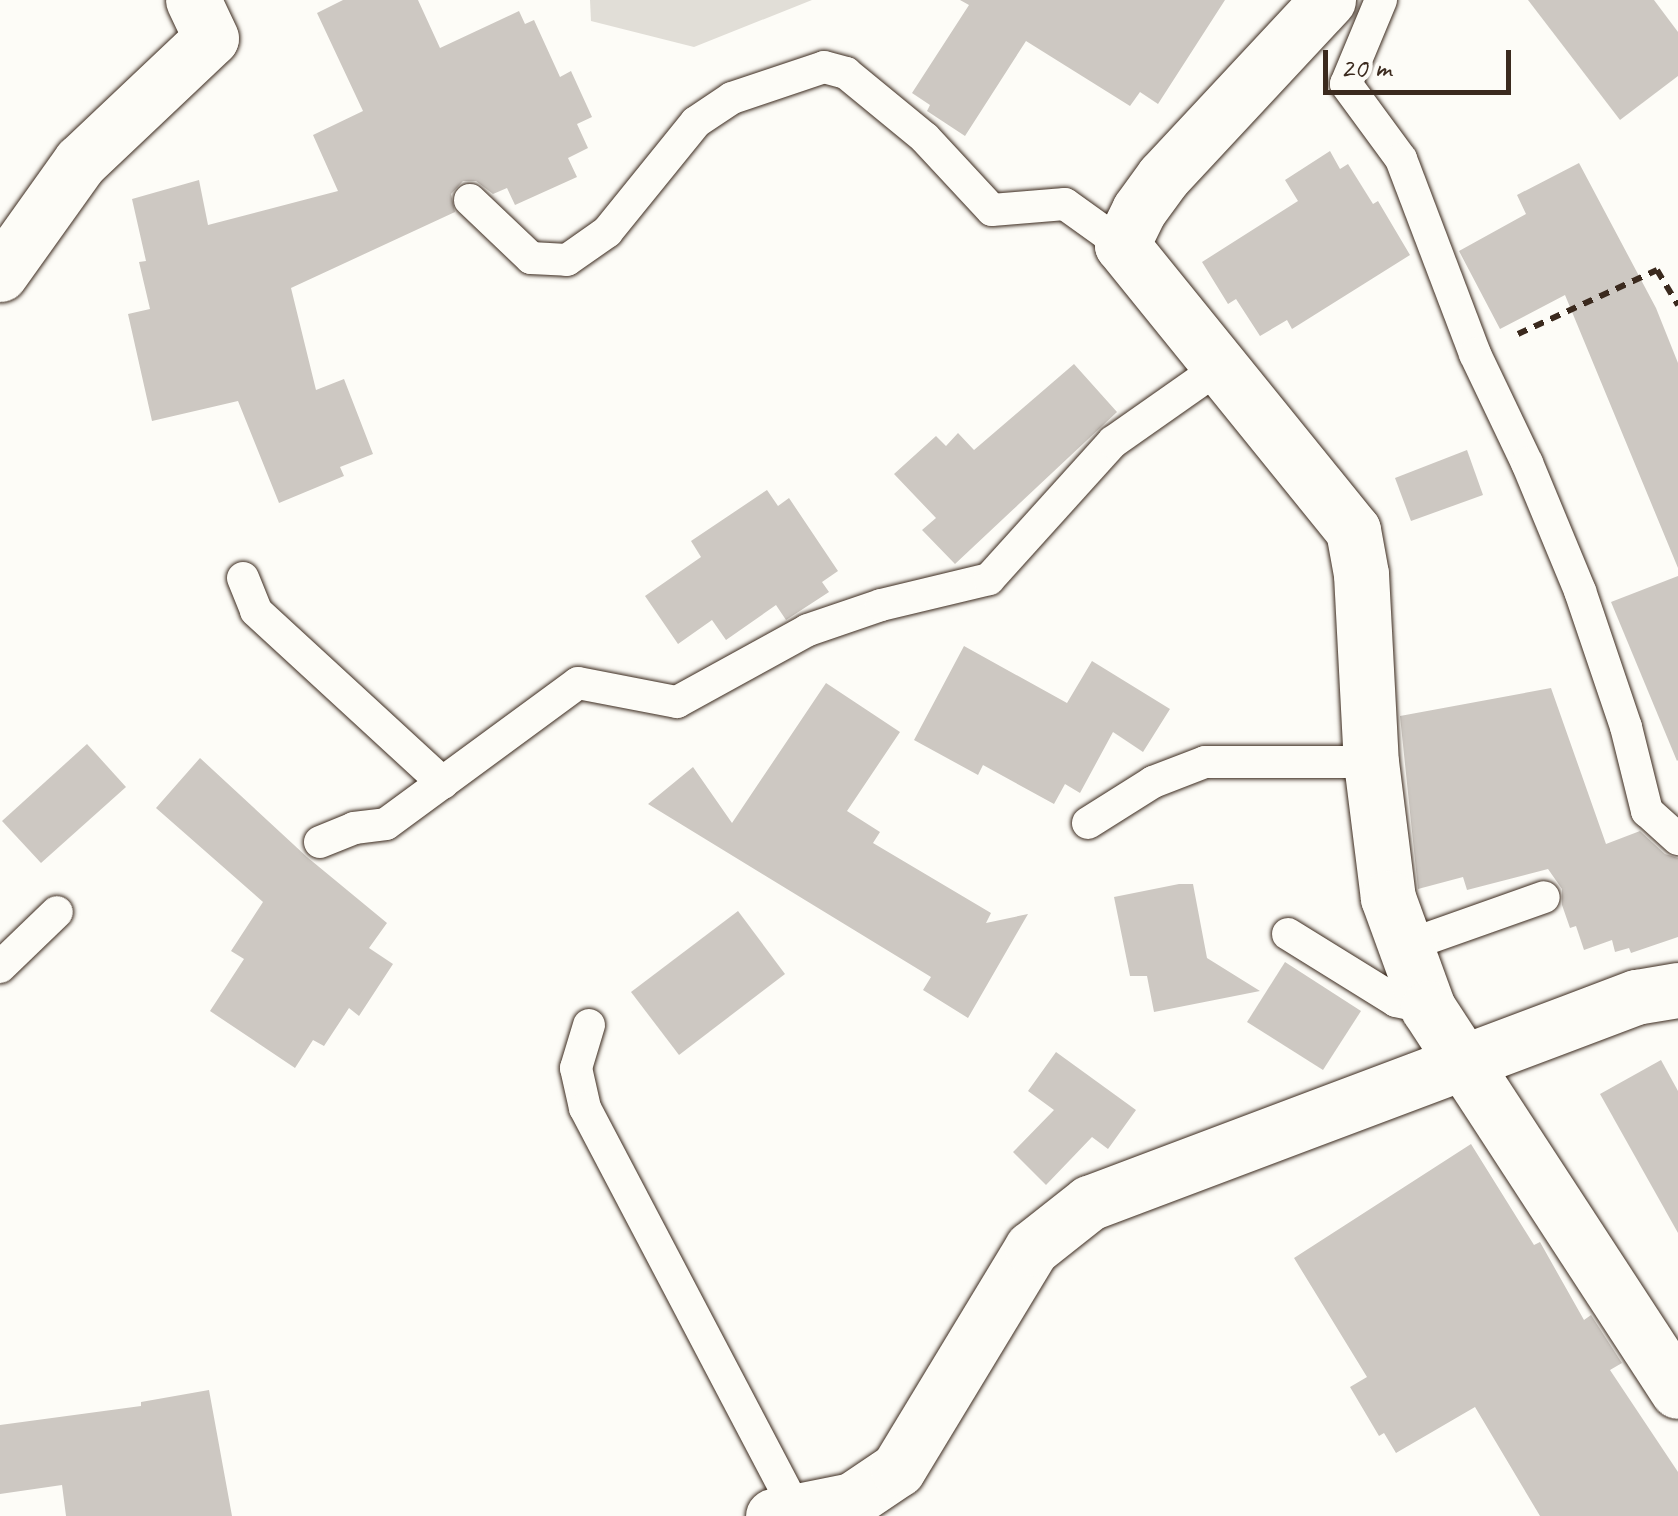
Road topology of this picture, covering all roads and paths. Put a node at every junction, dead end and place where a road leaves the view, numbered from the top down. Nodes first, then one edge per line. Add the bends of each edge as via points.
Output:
1 (193, 0) edge
2 (1328, 0) edge
3 (1381, 0) edge
4 (470, 200) dead end
5 (1122, 244) junction
6 (0, 274) edge
7 (1678, 306) edge
8 (1475, 354) junction
9 (1221, 366) junction
10 (243, 578) dead end
11 (1370, 762) junction
12 (443, 783) junction
13 (1088, 823) dead end
14 (1678, 839) edge
15 (320, 842) dead end
16 (1544, 896) dead end
17 (57, 912) dead end
18 (1288, 934) dead end
19 (1406, 946) junction
20 (0, 967) edge
21 (1678, 990) edge
22 (1428, 1008) junction
23 (589, 1025) dead end
24 (1464, 1063) junction
25 (1678, 1391) edge
26 (786, 1515) edge

1 - 6 street via 211,38 80,162
2 - 5 street via 1163,178
3 - 8 lane via 1346,84 1401,159
4 - 5 lane via 531,258 567,260 607,232 696,122 732,98 824,66 846,73 926,138 992,210 1065,204
5 - 9 street
7 - 8 path via 1657,270
8 - 14 lane via 1580,591 1647,810
9 - 11 street via 1352,530 1361,574
9 - 12 lane via 1113,442 988,580 881,604 808,630 677,702 578,683
10 - 12 lane via 256,611
11 - 13 lane via 1206,762 1154,782
11 - 19 street via 1388,898
12 - 15 lane via 386,824
16 - 19 lane
17 - 20 lane
18 - 22 lane via 1396,1001
19 - 22 street
21 - 24 street via 1636,997
22 - 24 street
23 - 26 lane via 576,1068 585,1108
24 - 25 street
24 - 26 street via 1089,1204 1032,1248 898,1469 852,1500

